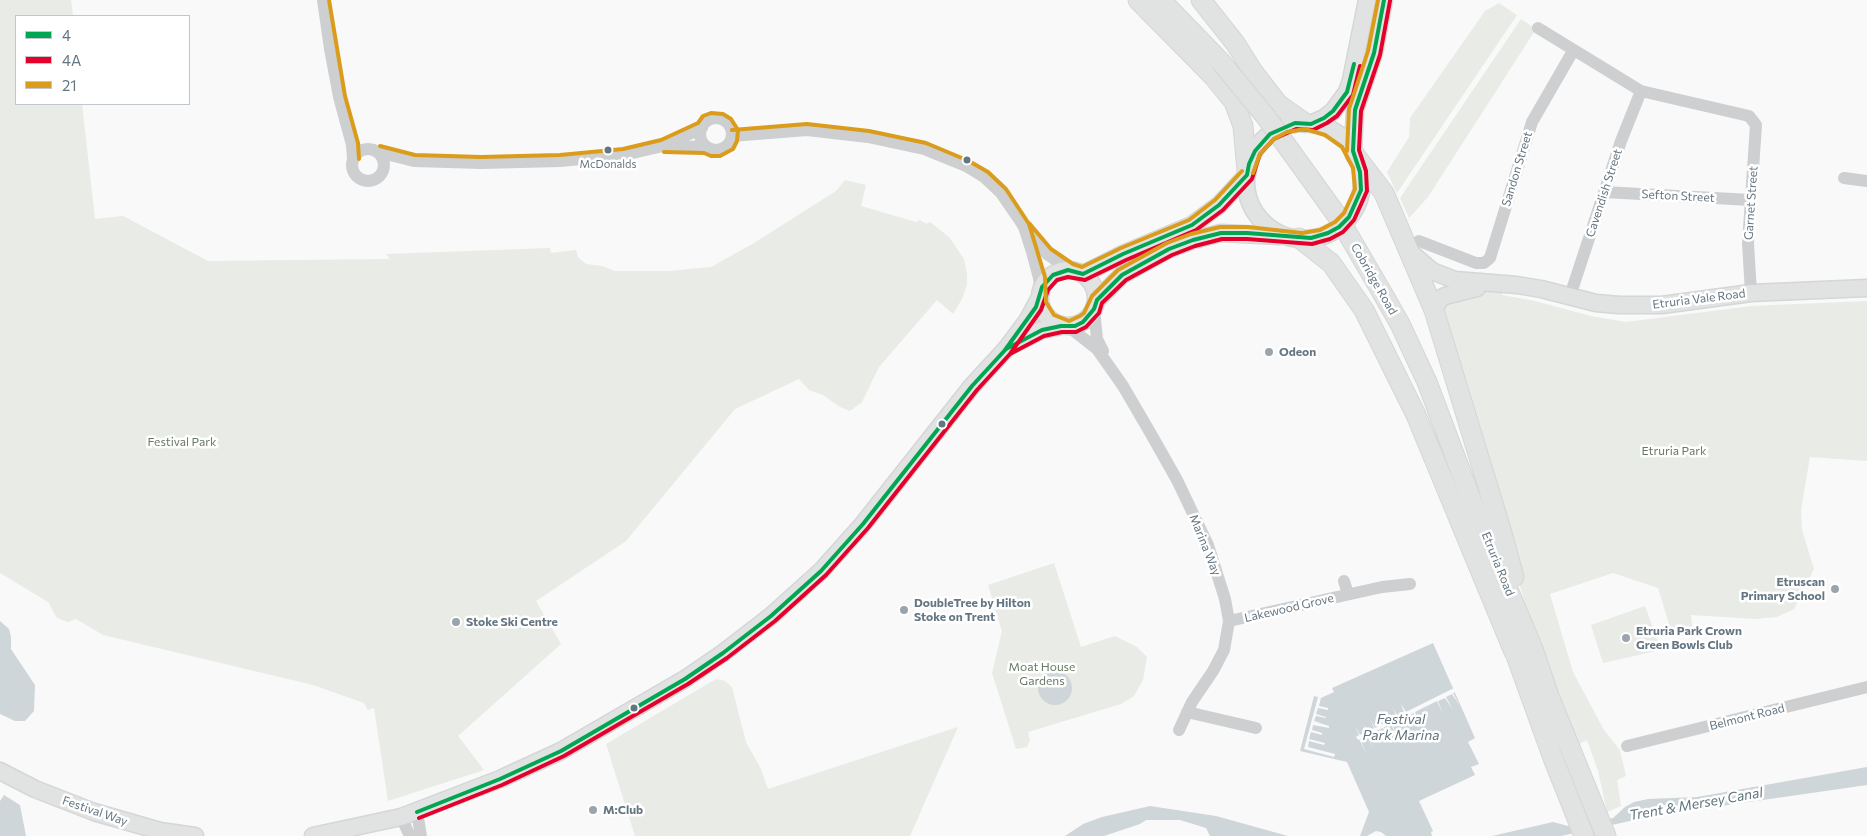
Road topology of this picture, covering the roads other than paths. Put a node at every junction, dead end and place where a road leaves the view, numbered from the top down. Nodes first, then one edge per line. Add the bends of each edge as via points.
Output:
1 (323, 0) edge
2 (1138, 0) edge
3 (1161, 0) edge
4 (1201, 0) edge
5 (1367, 0) edge
6 (1384, 0) edge
7 (1538, 28) dead end
8 (1573, 50) junction
9 (1641, 91) junction
10 (347, 122) junction
11 (1308, 123) junction
12 (702, 128) junction
13 (732, 136) junction
14 (663, 146) junction
15 (706, 146) junction
16 (373, 150) junction
17 (1354, 153) junction
18 (353, 159) junction
19 (414, 161) junction
20 (383, 171) junction
21 (1247, 173) junction
22 (1844, 178) dead end
23 (1867, 181) edge
24 (1604, 192) junction
25 (1752, 200) junction
26 (1024, 227) junction
27 (1295, 238) junction
28 (1414, 247) junction
29 (1076, 272) junction
30 (1504, 284) junction
31 (1867, 288) edge
32 (1751, 292) junction
33 (1040, 295) junction
34 (1570, 296) junction
35 (1096, 305) junction
36 (1434, 310) junction
37 (1065, 326) junction
38 (1006, 349) junction
39 (1110, 367) junction
40 (1479, 520) junction
41 (1344, 581) dead end
42 (1410, 584) dead end
43 (1348, 594) junction
44 (1229, 621) junction
45 (1533, 649) junction
46 (1514, 652) junction
47 (1867, 688) edge
48 (1187, 712) junction
49 (1256, 728) dead end
50 (1179, 730) dead end
51 (1627, 746) dead end
52 (0, 771) edge
53 (417, 812) junction
54 (1585, 813) junction
55 (401, 817) junction
56 (195, 836) edge
57 (313, 836) edge
58 (410, 836) edge
59 (421, 836) edge
60 (1584, 836) edge
61 (1606, 836) edge

1 - 10 street via 333,68
2 - 21 highway via 1213,76 1234,102 1244,130
3 - 40 highway, Cobridge Road, bridge via 1220,61 1266,117 1338,217 1400,324 1427,382
4 - 11 highway via 1278,104
5 - 11 main road via 1347,92 1334,111
6 - 17 main road via 1374,53 1356,110
7 - 8 street
8 - 9 street
8 - 28 street, Sandon Street via 1532,122 1488,262 1454,261
9 - 24 street, Cavendish Street
9 - 25 street, Garnet Street via 1749,116 1756,125
10 - 16 street
10 - 18 street
11 - 17 main road via 1335,133
11 - 21 main road via 1285,126 1270,134 1255,151
12 - 13 street via 711,119 720,119 730,127
12 - 14 street
12 - 15 street via 700,136
13 - 15 street via 724,148 712,150
13 - 26 street via 807,130 924,149 984,177 1001,193
14 - 15 street
14 - 19 street via 624,155 560,161
16 - 18 street via 359,152
16 - 19 street
16 - 20 street via 384,161
17 - 27 main road via 1361,184 1352,213 1328,233
17 - 28 highway via 1384,193
18 - 20 street via 354,173 362,180 372,180
19 - 20 street
21 - 27 main road via 1248,195 1258,216 1271,229
21 - 29 main road via 1219,205 1192,225
22 - 23 street
24 - 25 street, Sefton Street
24 - 34 street, Cavendish Street
25 - 32 street, Garnet Street via 1748,243
26 - 29 street via 1047,254
26 - 33 street via 1039,278
27 - 35 main road via 1221,233 1193,240 1169,249 1122,275
27 - 46 highway via 1331,263 1364,310 1419,423
28 - 30 main road, Etruria Vale Road via 1432,271 1447,278
28 - 36 highway
29 - 33 main road via 1052,275
29 - 35 main road via 1090,281 1095,290
30 - 34 main road, Etruria Vale Road
30 - 36 main road via 1450,294 1440,299
31 - 32 main road, Etruria Vale Road
32 - 34 main road, Etruria Vale Road via 1662,305 1596,303
33 - 37 main road via 1044,312 1050,320
33 - 38 main road via 1028,321
35 - 37 main road via 1083,322
35 - 39 street, Marina Way via 1097,339
36 - 45 highway via 1502,532
37 - 38 main road via 1042,330
37 - 39 street, Marina Way via 1097,349
38 - 53 main road via 972,386 863,524 821,571 771,616 685,679 561,751
39 - 44 street, Marina Way via 1177,480 1212,555
40 - 45 highway, Etruria Road
40 - 46 highway, Etruria Road
41 - 43 street, Lakewood Grove
42 - 43 street, Lakewood Grove
43 - 44 street, Lakewood Grove
44 - 48 street, Marina Way via 1224,650
45 - 54 highway, Etruria Road
46 - 54 highway, Etruria Road via 1553,758
47 - 51 street, Belmont Road
48 - 49 street
48 - 50 street, Marina Way
52 - 56 main road, Festival Way via 34,789 94,812 160,831
53 - 55 main road
53 - 59 street
54 - 60 highway, Etruria Road
54 - 61 highway, Etruria Road
55 - 57 main road
55 - 58 street

